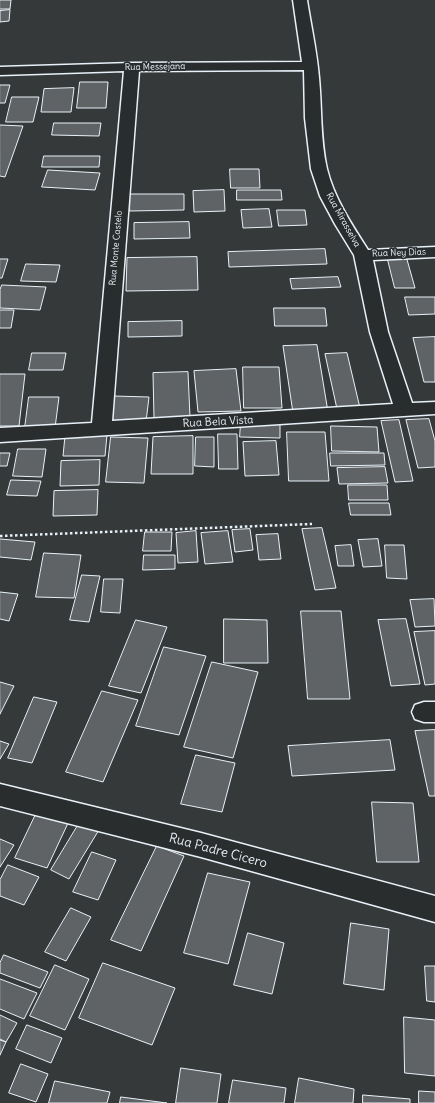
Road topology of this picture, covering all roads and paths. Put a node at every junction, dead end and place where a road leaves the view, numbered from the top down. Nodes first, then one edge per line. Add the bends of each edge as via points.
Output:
1 (300, 0) edge
2 (310, 66) junction
3 (132, 67) junction
4 (0, 71) edge
5 (435, 252) edge
6 (363, 255) junction
7 (435, 408) edge
8 (405, 411) junction
9 (101, 429) junction
10 (0, 435) edge
11 (312, 524) dead end
12 (0, 536) edge
13 (0, 795) edge
14 (435, 909) edge

1 - 2 street, Rua Mirasselva
2 - 3 street, Rua Messejana
2 - 6 street, Rua Mirasselva via 319,169 328,196
3 - 4 street, Rua Messejana
3 - 9 street, Rua Monte Castelo
5 - 6 street, Rua Ney Dias
6 - 8 street, Rua Mirasselva via 379,332
7 - 8 street, Rua Bela Vista
8 - 9 street, Rua Bela Vista
9 - 10 street, Rua Bela Vista
11 - 12 path
13 - 14 street, Rua Padre Cicero

